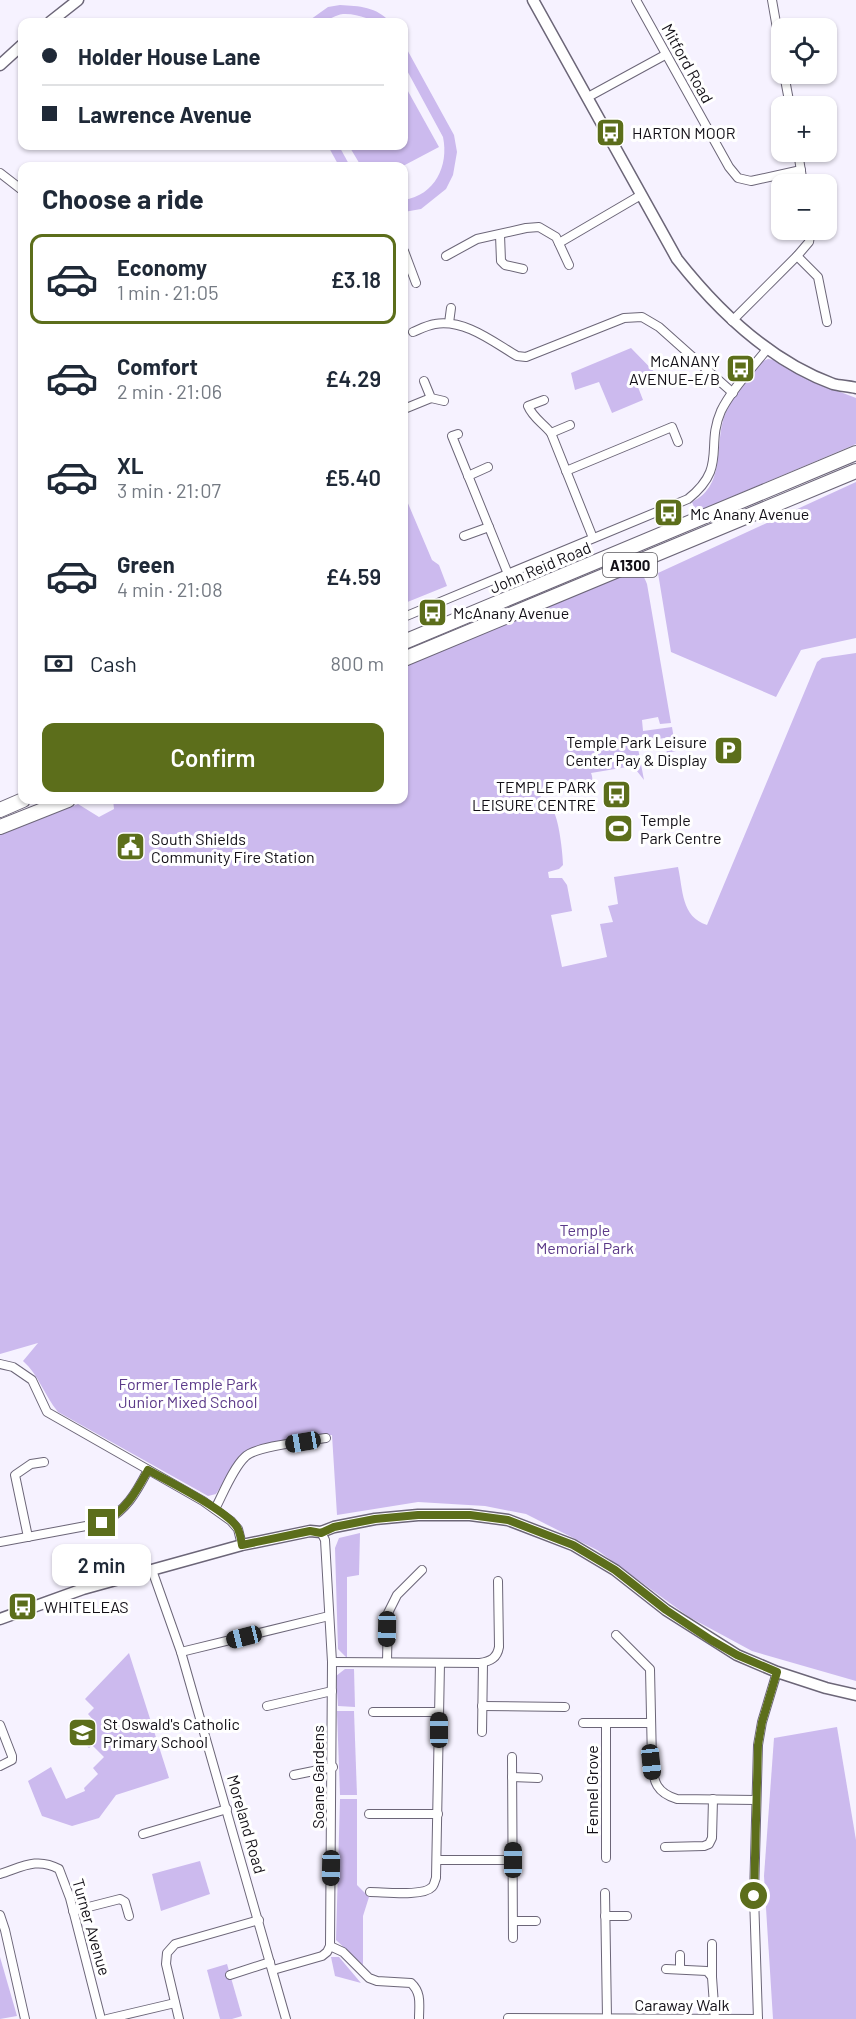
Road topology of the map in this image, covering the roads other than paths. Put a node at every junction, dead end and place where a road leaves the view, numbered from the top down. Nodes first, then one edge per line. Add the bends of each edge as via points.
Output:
1 (78, 0) edge
2 (533, 0) edge
3 (636, 0) edge
4 (772, 0) edge
5 (55, 18) edge
6 (775, 18) edge
7 (18, 49) edge
8 (665, 55) junction
9 (0, 65) edge
10 (588, 97) junction
11 (800, 162) edge
12 (801, 170) junction
13 (0, 173) edge
14 (802, 174) edge
15 (18, 187) edge
16 (641, 195) junction
17 (500, 235) junction
18 (809, 240) edge
19 (559, 243) junction
20 (446, 256) dead end
21 (797, 256) junction
22 (408, 261) edge
23 (569, 265) dead end
24 (523, 269) dead end
25 (416, 282) dead end
26 (451, 308) dead end
27 (732, 321) junction
28 (827, 322) dead end
29 (449, 323) junction
30 (413, 332) dead end
31 (768, 348) junction
32 (424, 381) dead end
33 (835, 384) junction
34 (856, 388) edge
35 (733, 393) junction
36 (856, 393) edge
37 (431, 398) junction
38 (544, 400) dead end
39 (444, 401) dead end
40 (408, 407) edge
41 (570, 425) dead end
42 (551, 433) junction
43 (458, 434) dead end
44 (678, 442) dead end
45 (856, 453) edge
46 (488, 467) dead end
47 (566, 471) junction
48 (856, 471) edge
49 (468, 476) junction
50 (489, 527) junction
51 (465, 536) dead end
52 (593, 538) junction
53 (508, 574) junction
54 (408, 615) edge
55 (408, 640) edge
56 (408, 657) edge
57 (18, 802) edge
58 (58, 804) edge
59 (0, 810) edge
60 (0, 827) edge
61 (0, 1364) edge
62 (326, 1438) dead end
63 (44, 1461) dead end
64 (148, 1470) junction
65 (214, 1509) junction
66 (321, 1533) junction
67 (28, 1537) junction
68 (0, 1542) edge
69 (242, 1545) junction
70 (152, 1570) junction
71 (422, 1570) dead end
72 (498, 1581) dead end
73 (329, 1616) junction
74 (0, 1619) edge
75 (616, 1635) dead end
76 (181, 1652) junction
77 (332, 1662) junction
78 (387, 1662) junction
79 (440, 1663) junction
80 (483, 1663) junction
81 (777, 1672) junction
82 (332, 1691) junction
83 (856, 1695) edge
84 (267, 1706) dead end
85 (482, 1706) junction
86 (566, 1707) dead end
87 (373, 1712) dead end
88 (439, 1712) junction
89 (583, 1723) dead end
90 (606, 1723) junction
91 (651, 1724) junction
92 (0, 1725) edge
93 (482, 1732) dead end
94 (512, 1757) dead end
95 (0, 1766) edge
96 (333, 1767) junction
97 (294, 1775) dead end
98 (512, 1777) junction
99 (538, 1778) dead end
100 (713, 1799) junction
101 (756, 1800) junction
102 (227, 1809) junction
103 (369, 1814) dead end
104 (438, 1814) junction
105 (143, 1834) dead end
106 (665, 1847) dead end
107 (606, 1858) dead end
108 (437, 1860) junction
109 (513, 1860) junction
110 (0, 1874) edge
111 (370, 1892) dead end
112 (605, 1893) dead end
113 (74, 1911) junction
114 (0, 1915) edge
115 (129, 1916) dead end
116 (605, 1916) junction
117 (627, 1916) dead end
118 (259, 1920) junction
119 (513, 1921) junction
120 (536, 1922) dead end
121 (513, 1938) dead end
122 (712, 1944) dead end
123 (330, 1946) junction
124 (680, 1955) dead end
125 (271, 1966) junction
126 (666, 1968) dead end
127 (680, 1969) junction
128 (230, 1975) dead end
129 (712, 1977) junction
130 (175, 2003) junction
131 (508, 2018) edge
132 (607, 2018) edge
133 (25, 2019) edge
134 (101, 2019) edge
135 (107, 2019) edge
136 (179, 2019) edge
137 (286, 2019) edge
138 (419, 2019) edge
139 (572, 2019) edge
140 (646, 2019) edge
141 (715, 2019) edge
142 (758, 2019) edge

1 - 5 street
2 - 10 street
3 - 8 street, Mitford Road
4 - 6 street
7 - 9 street
8 - 10 street
8 - 12 street, Mitford Road via 738,178 751,180
10 - 16 street
11 - 12 street
12 - 14 street
13 - 15 street
16 - 19 street
16 - 27 street via 677,259
17 - 19 street via 539,227
17 - 20 street via 477,239
17 - 24 street via 501,261
18 - 21 street
19 - 23 street
21 - 27 street
21 - 28 street via 818,277
22 - 25 street
26 - 29 street
27 - 31 street
29 - 30 street
29 - 35 street via 461,325 517,356 526,357 624,318 642,317 659,327
31 - 33 street
31 - 35 street
32 - 37 street
33 - 34 street
33 - 36 street
35 - 52 street via 717,422 714,462 698,491 688,499
37 - 39 street
37 - 40 street
38 - 42 street via 528,406 532,416
41 - 42 street
42 - 47 street
43 - 49 street via 452,436
44 - 47 street via 672,427
45 - 55 highway, John Reid Road / A1300
46 - 49 street
47 - 52 street
48 - 56 highway, John Reid Road / A1300
49 - 50 street
50 - 51 street
50 - 53 street
52 - 53 street
53 - 54 street
57 - 59 highway
58 - 60 highway
61 - 64 street via 13,1367 32,1380 47,1412
62 - 65 street via 246,1455
63 - 67 street via 15,1475
64 - 65 street
64 - 67 street via 115,1517
65 - 69 street via 238,1529
66 - 69 street via 310,1531
66 - 73 street, Soane Gardens via 325,1540
66 - 81 street via 375,1519 418,1515 508,1520 573,1545 615,1570 711,1640
67 - 68 street
69 - 70 street
70 - 74 street
70 - 76 street, Moreland Road
71 - 78 street via 397,1595 388,1613
72 - 80 street via 499,1647 497,1655
73 - 76 street
73 - 77 street, Soane Gardens
75 - 91 street via 650,1669
76 - 102 street, Moreland Road
77 - 78 street
77 - 82 street, Soane Gardens
78 - 79 street
79 - 80 street
79 - 88 street
80 - 85 street
81 - 83 street
81 - 101 street via 758,1745
82 - 84 street
82 - 96 street, Soane Gardens
85 - 86 street
85 - 93 street
87 - 88 street
88 - 104 street
89 - 90 street, Fennel Grove
90 - 91 street, Fennel Grove
90 - 107 street, Fennel Grove
91 - 100 street via 653,1777 658,1788 677,1799
92 - 95 street via 12,1756 12,1760
94 - 98 street
96 - 97 street
96 - 123 street, Soane Gardens
98 - 99 street
98 - 109 street
100 - 101 street
100 - 106 street via 709,1844
101 - 142 street
102 - 105 street
102 - 118 street, Moreland Road
103 - 104 street
104 - 108 street
108 - 109 street
108 - 111 street via 433,1887 426,1891
109 - 119 street
110 - 113 street, Turner Avenue via 47,1863 58,1869
112 - 116 street
113 - 115 street via 121,1894
113 - 134 street, Turner Avenue
114 - 133 street
116 - 117 street
116 - 132 street
118 - 125 street, Moreland Road
118 - 130 street via 175,1944 167,1953 166,1964
119 - 120 street
119 - 121 street
122 - 129 street
123 - 125 street via 322,1956
123 - 138 street via 343,1952 369,1978 411,1983 419,1995
124 - 127 street
125 - 128 street
125 - 137 street, Moreland Road
126 - 127 street
127 - 129 street via 707,1971
129 - 141 street
130 - 135 street
130 - 136 street
131 - 139 street, Caraway Walk
132 - 139 street, Caraway Walk
132 - 140 street, Caraway Walk
140 - 141 street, Caraway Walk
141 - 142 street, Caraway Walk

